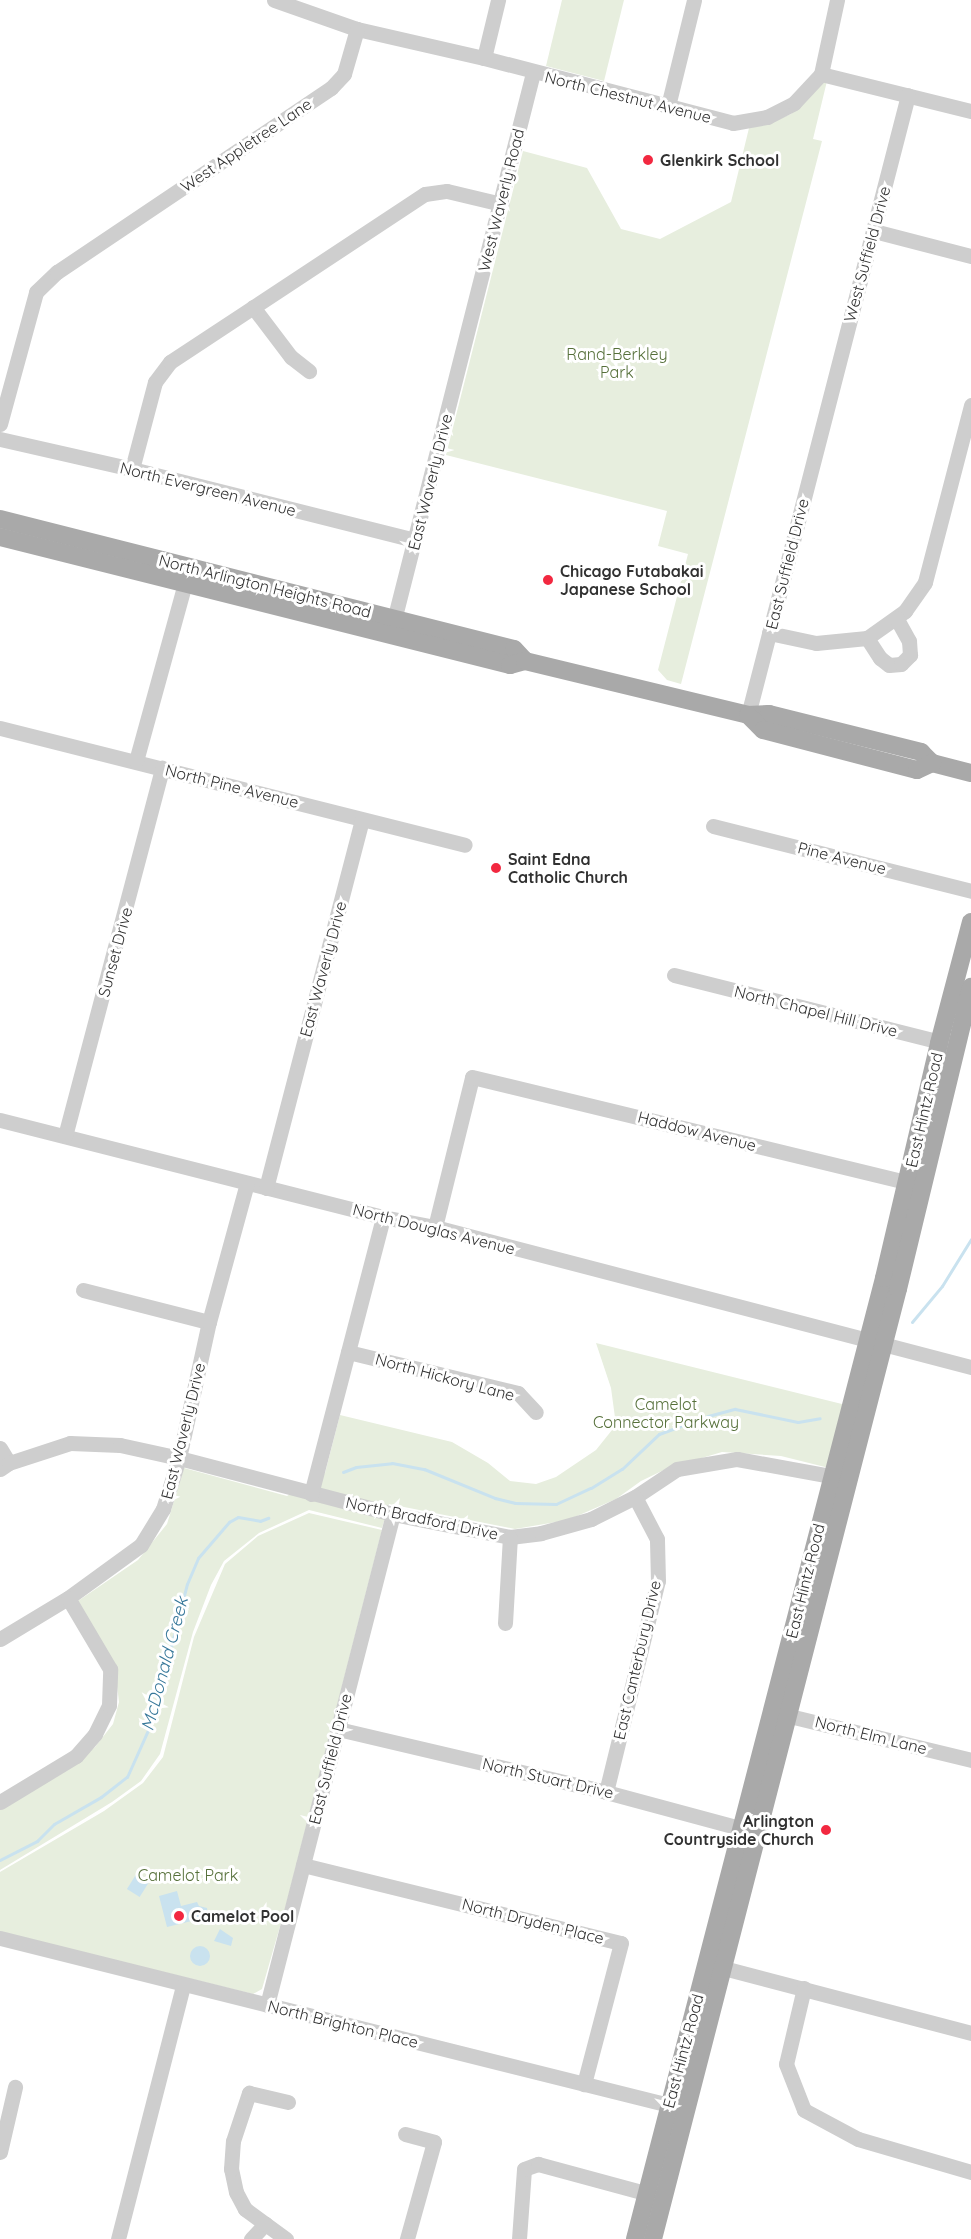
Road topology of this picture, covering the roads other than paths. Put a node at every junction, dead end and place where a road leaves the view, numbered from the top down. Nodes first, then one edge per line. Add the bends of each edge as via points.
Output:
1 (274, 0) edge
2 (498, 0) edge
3 (694, 0) edge
4 (837, 0) edge
5 (357, 29) junction
6 (484, 58) junction
7 (533, 73) junction
8 (820, 74) junction
9 (908, 95) junction
10 (668, 106) junction
11 (971, 111) edge
12 (501, 204) junction
13 (874, 231) junction
14 (971, 256) edge
15 (253, 307) junction
16 (468, 327) joint
17 (309, 371) dead end
18 (971, 405) edge
19 (825, 412) joint
20 (0, 424) edge
21 (0, 440) edge
22 (132, 469) junction
23 (0, 519) edge
24 (0, 537) edge
25 (415, 540) junction
26 (187, 575) junction
27 (896, 618) junction
28 (392, 627) junction
29 (769, 633) junction
30 (867, 638) junction
31 (748, 715) junction
32 (0, 728) edge
33 (136, 761) junction
34 (162, 768) junction
35 (971, 773) edge
36 (362, 820) junction
37 (713, 826) dead end
38 (465, 844) dead end
39 (971, 891) edge
40 (971, 922) edge
41 (674, 975) dead end
42 (971, 987) edge
43 (939, 1042) junction
44 (958, 1046) junction
45 (0, 1120) edge
46 (65, 1136) junction
47 (247, 1183) junction
48 (915, 1184) junction
49 (266, 1188) junction
50 (382, 1217) junction
51 (435, 1227) junction
52 (83, 1290) dead end
53 (209, 1322) junction
54 (875, 1343) junction
55 (348, 1352) junction
56 (971, 1367) edge
57 (536, 1412) dead end
58 (0, 1448) edge
59 (179, 1458) junction
60 (4, 1466) edge
61 (840, 1477) junction
62 (311, 1494) junction
63 (635, 1497) junction
64 (393, 1514) junction
65 (510, 1537) junction
66 (68, 1598) junction
67 (506, 1623) dead end
68 (0, 1639) edge
69 (779, 1714) junction
70 (338, 1729) junction
71 (971, 1760) edge
72 (606, 1792) junction
73 (0, 1802) edge
74 (748, 1831) junction
75 (303, 1865) junction
76 (0, 1938) edge
77 (714, 1966) junction
78 (183, 1985) junction
79 (804, 1988) junction
80 (267, 2005) junction
81 (971, 2033) edge
82 (584, 2084) junction
83 (15, 2087) dead end
84 (288, 2102) dead end
85 (677, 2107) junction
86 (405, 2134) dead end
87 (0, 2152) edge
88 (971, 2172) edge
89 (645, 2193) junction
90 (265, 2224) junction
91 (648, 2237) edge
92 (118, 2239) edge
93 (252, 2239) edge
94 (286, 2239) edge
95 (407, 2239) edge
96 (519, 2239) edge

1 - 5 street, North Chestnut Avenue
2 - 6 street
3 - 10 street
4 - 8 street
5 - 6 street, North Chestnut Avenue
5 - 20 street, West Appletree Lane via 344,74 331,88 57,272 36,292
6 - 7 street, North Chestnut Avenue
7 - 10 street, North Chestnut Avenue
7 - 12 street, West Waverly Road
8 - 9 street
8 - 10 street, North Chestnut Avenue via 794,103 767,117 733,123
9 - 11 street
9 - 13 street, West Suffield Drive
12 - 15 street via 447,191 425,194
12 - 16 street, West Waverly Road
13 - 14 street
13 - 19 street, West Suffield Drive
15 - 17 street via 291,357
15 - 22 street via 170,362 155,382
16 - 25 street, East Waverly Drive
18 - 27 street via 925,582
19 - 29 street, East Suffield Drive
21 - 22 street, North Evergreen Avenue
22 - 25 street, North Evergreen Avenue
23 - 26 main road, North Arlington Heights Road
24 - 26 main road, North Arlington Heights Road
25 - 28 street, East Waverly Drive
26 - 28 main road, North Arlington Heights Road
26 - 33 street
27 - 30 street
27 - 30 street via 909,641 910,655 901,664 889,665
28 - 31 main road, North Arlington Heights Road via 514,649 525,661
29 - 30 street via 816,643
29 - 31 street, East Suffield Drive
31 - 35 main road, North Arlington Heights Road via 769,714 921,752 932,763
32 - 33 street, North Pine Avenue
33 - 34 street, North Pine Avenue
34 - 36 street, North Pine Avenue
34 - 46 street, Sunset Drive
36 - 38 street, North Pine Avenue
36 - 49 street, East Waverly Drive
37 - 39 street, Pine Avenue
40 - 43 main road, East Hintz Road
41 - 43 street, North Chapel Hill Drive
42 - 44 main road, East Hintz Road
43 - 44 street, North Chapel Hill Drive
43 - 48 main road, East Hintz Road
44 - 48 main road, East Hintz Road
45 - 46 street, North Douglas Avenue
46 - 47 street, North Douglas Avenue
47 - 49 street, North Douglas Avenue
47 - 53 street, East Waverly Drive
48 - 51 street, Haddow Avenue via 472,1077
48 - 54 main road, East Hintz Road
49 - 50 street, North Douglas Avenue
50 - 51 street, North Douglas Avenue
50 - 55 street
51 - 54 street, North Douglas Avenue
52 - 53 street
53 - 59 street, East Waverly Drive
54 - 56 street, North Douglas Avenue
54 - 61 main road, East Hintz Road
55 - 57 street, North Hickory Lane via 518,1393
55 - 62 street
58 - 60 street
59 - 60 street, North Bradford Drive via 120,1445 70,1443
59 - 62 street, North Bradford Drive
59 - 66 street, East Waverly Drive via 163,1509 141,1545
61 - 63 street, North Bradford Drive via 737,1459 677,1470
61 - 69 main road, East Hintz Road
62 - 64 street, North Bradford Drive
63 - 65 street, North Bradford Drive via 591,1519 542,1533
63 - 72 street, East Canterbury Drive via 657,1539 658,1581
64 - 65 street, North Bradford Drive
64 - 70 street, East Suffield Drive
65 - 67 street
66 - 68 street, East Waverly Drive
66 - 73 street via 110,1670 109,1705 95,1734 76,1756
69 - 71 street, North Elm Lane
69 - 74 main road, East Hintz Road
70 - 72 street, North Stuart Drive
70 - 75 street, East Suffield Drive
72 - 74 street, North Stuart Drive
74 - 77 main road, East Hintz Road
75 - 80 street, East Suffield Drive
75 - 82 street, North Dryden Place via 621,1942
76 - 78 street, North Brighton Place
77 - 79 street
77 - 85 main road, East Hintz Road
78 - 80 street, North Brighton Place
78 - 92 street
79 - 81 street
79 - 88 street via 786,2064 804,2110 858,2139
80 - 82 street, North Brighton Place
82 - 85 street, North Brighton Place
83 - 87 street
84 - 90 street via 249,2093 233,2141 231,2169 236,2192 245,2209
85 - 89 main road, East Hintz Road
85 - 91 main road, East Hintz Road
86 - 95 street via 434,2142
89 - 91 main road, East Hintz Road
89 - 96 street via 538,2164 524,2169
90 - 93 street
90 - 94 street

